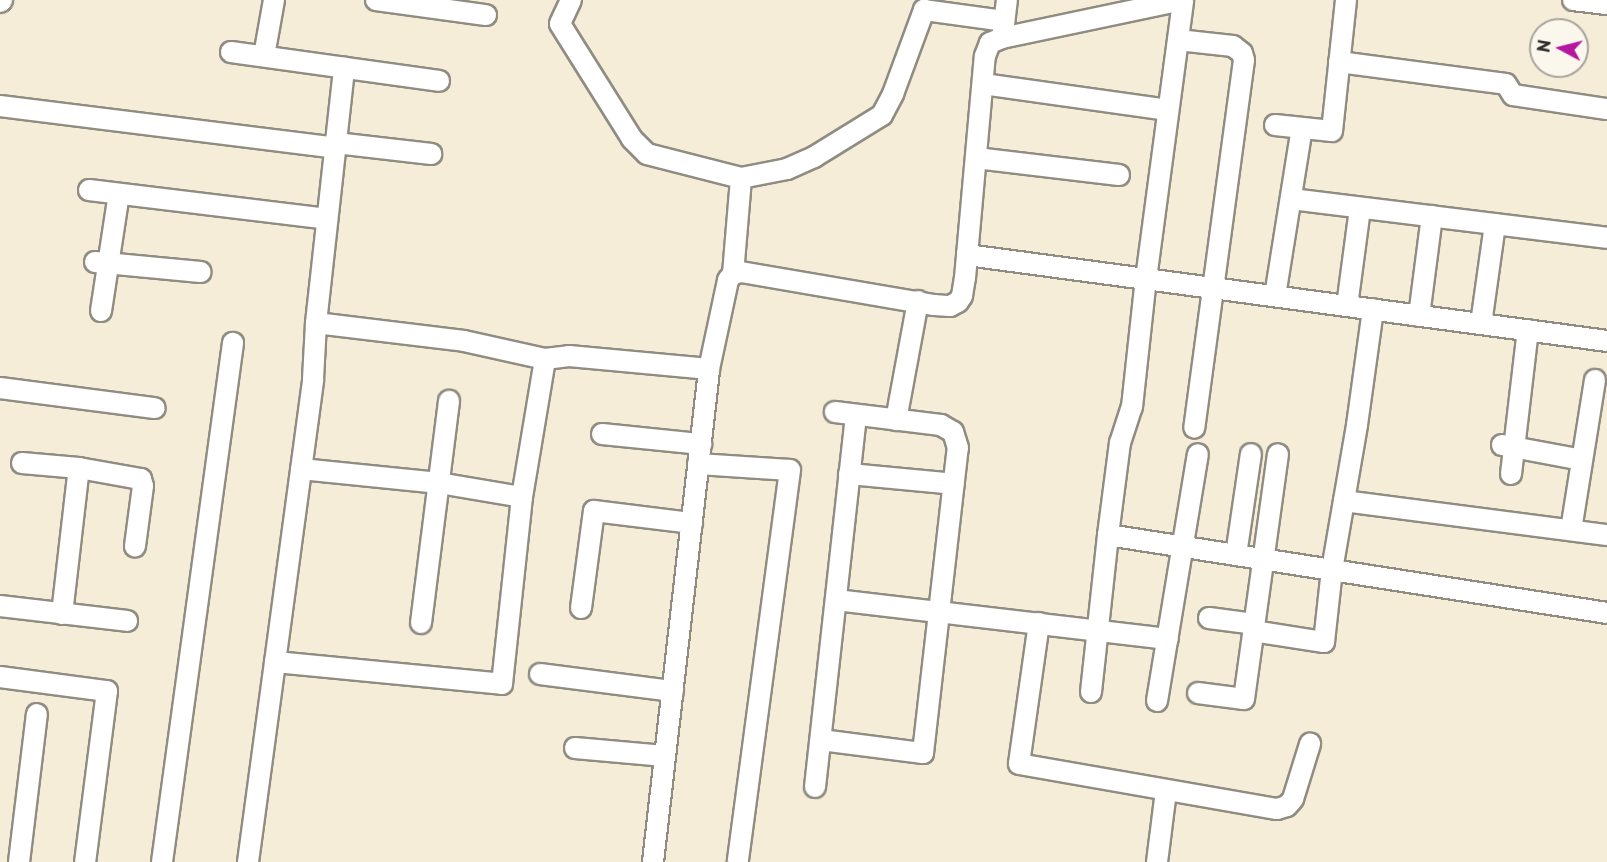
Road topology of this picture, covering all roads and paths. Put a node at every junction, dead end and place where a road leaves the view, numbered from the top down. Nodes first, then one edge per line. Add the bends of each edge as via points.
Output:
1 (273, 0) edge
2 (376, 0) edge
3 (571, 0) edge
4 (1007, 0) edge
5 (1183, 0) edge
6 (1346, 0) edge
7 (1573, 0) edge
8 (1607, 4) edge
9 (917, 6) edge
10 (1132, 6) edge
11 (486, 15) dead end
12 (1003, 29) junction
13 (1178, 40) junction
14 (231, 51) dead end
15 (264, 56) junction
16 (1339, 62) junction
17 (344, 68) junction
18 (439, 81) dead end
19 (982, 84) junction
20 (0, 106) edge
21 (1607, 109) edge
22 (1168, 110) junction
23 (1275, 125) dead end
24 (1302, 128) junction
25 (336, 145) junction
26 (431, 154) dead end
27 (976, 158) junction
28 (1119, 175) dead end
29 (741, 178) junction
30 (90, 190) dead end
31 (119, 194) junction
32 (1291, 199) junction
33 (1360, 208) junction
34 (1432, 216) junction
35 (327, 219) junction
36 (1495, 224) junction
37 (1607, 238) edge
38 (967, 255) junction
39 (102, 263) junction
40 (201, 272) dead end
41 (733, 274) junction
42 (1146, 279) junction
43 (1213, 288) junction
44 (1275, 296) junction
45 (918, 301) junction
46 (1347, 306) junction
47 (1373, 309) junction
48 (101, 311) dead end
49 (1419, 315) junction
50 (316, 323) junction
51 (1481, 324) junction
52 (1528, 330) junction
53 (1607, 341) edge
54 (233, 343) dead end
55 (545, 359) junction
56 (709, 369) junction
57 (1595, 381) dead end
58 (0, 388) edge
59 (449, 401) dead end
60 (155, 408) dead end
61 (835, 412) dead end
62 (856, 415) junction
63 (896, 420) junction
64 (1194, 428) dead end
65 (602, 434) dead end
66 (1508, 446) junction
67 (699, 454) junction
68 (1198, 454) dead end
69 (1251, 454) dead end
70 (1278, 454) dead end
71 (1582, 460) junction
72 (22, 463) dead end
73 (79, 468) junction
74 (301, 469) junction
75 (849, 474) junction
76 (1511, 474) dead end
77 (439, 483) junction
78 (954, 484) junction
79 (522, 497) junction
80 (1344, 501) junction
81 (692, 523) junction
82 (1571, 530) junction
83 (1108, 535) junction
84 (1607, 535) edge
85 (135, 546) dead end
86 (1181, 546) junction
87 (1236, 555) junction
88 (1263, 559) junction
89 (1332, 570) junction
90 (836, 600) junction
91 (0, 606) edge
92 (581, 608) dead end
93 (939, 611) junction
94 (1607, 613) edge
95 (62, 614) junction
96 (1209, 618) dead end
97 (127, 621) dead end
98 (421, 623) dead end
99 (1039, 623) junction
100 (1253, 628) junction
101 (1099, 631) junction
102 (1168, 639) junction
103 (275, 662) junction
104 (540, 674) dead end
105 (0, 677) edge
106 (673, 691) junction
107 (1091, 692) dead end
108 (1198, 693) dead end
109 (1157, 701) dead end
110 (37, 714) dead end
111 (821, 740) junction
112 (1310, 744) dead end
113 (575, 748) dead end
114 (665, 756) junction
115 (815, 787) dead end
116 (1166, 791) junction
117 (19, 862) edge
118 (85, 862) edge
119 (162, 862) edge
120 (248, 862) edge
121 (653, 862) edge
122 (738, 862) edge
123 (1157, 862) edge

1 - 15 street
2 - 11 street
3 - 29 street via 560,24 632,139 647,154
4 - 12 street
5 - 10 street
5 - 13 street
6 - 16 street
7 - 8 street
9 - 12 street
9 - 29 street via 897,85 882,115 814,157 787,169
10 - 12 street
12 - 19 street via 990,43 985,56
13 - 22 street
13 - 43 street via 1233,46 1244,60
14 - 15 street
15 - 17 street
16 - 21 street via 1506,84 1513,95
16 - 24 street via 1332,131
17 - 18 street
17 - 25 street
19 - 22 street
19 - 27 street
20 - 25 street
22 - 42 street
23 - 24 street
24 - 32 street
25 - 26 street
25 - 35 street
27 - 28 street
27 - 38 street
29 - 41 street
30 - 31 street
31 - 35 street
31 - 39 street
32 - 33 street
32 - 44 street
33 - 34 street
33 - 46 street
34 - 36 street
34 - 49 street
35 - 50 street
36 - 37 street
36 - 51 street
38 - 42 street
38 - 45 street via 963,296 958,302 950,306
39 - 40 street
39 - 48 street
41 - 45 street via 741,272
41 - 56 street via 724,291
42 - 43 street
42 - 83 street via 1132,407 1120,443
43 - 44 street
43 - 64 street
44 - 46 street
45 - 63 street
46 - 47 street
47 - 49 street
47 - 80 street
49 - 51 street
50 - 55 street via 464,341
50 - 74 street
51 - 52 street
52 - 53 street
52 - 66 street
54 - 119 street
55 - 56 street via 569,356
55 - 79 street
56 - 67 street
57 - 71 street
58 - 60 street
59 - 77 street
61 - 62 street
62 - 63 street
62 - 75 street
63 - 78 street via 941,425 953,432 958,448
65 - 67 street
66 - 71 street
66 - 76 street
67 - 81 street
67 - 122 street via 790,470
68 - 86 street
69 - 87 street
70 - 88 street
71 - 82 street
72 - 73 street
73 - 85 street via 141,479 144,486
73 - 95 street
74 - 77 street
74 - 103 street
75 - 78 street
75 - 90 street
77 - 79 street
77 - 98 street
78 - 93 street
79 - 103 street via 502,684
80 - 82 street
80 - 89 street
81 - 92 street via 594,511
81 - 106 street
82 - 84 street
83 - 86 street
83 - 101 street
86 - 87 street
86 - 102 street
87 - 88 street
88 - 89 street
88 - 100 street
89 - 94 street
89 - 100 street via 1324,642
90 - 93 street
90 - 111 street
91 - 95 street
93 - 99 street
93 - 111 street via 923,753
95 - 97 street
96 - 100 street
99 - 101 street
99 - 116 street via 1019,764
100 - 108 street via 1244,699
101 - 102 street
101 - 107 street
102 - 109 street
103 - 120 street
104 - 106 street
105 - 118 street via 106,691
106 - 114 street
110 - 117 street
111 - 115 street
112 - 116 street via 1293,799 1287,806 1276,809
113 - 114 street
114 - 121 street
116 - 123 street

